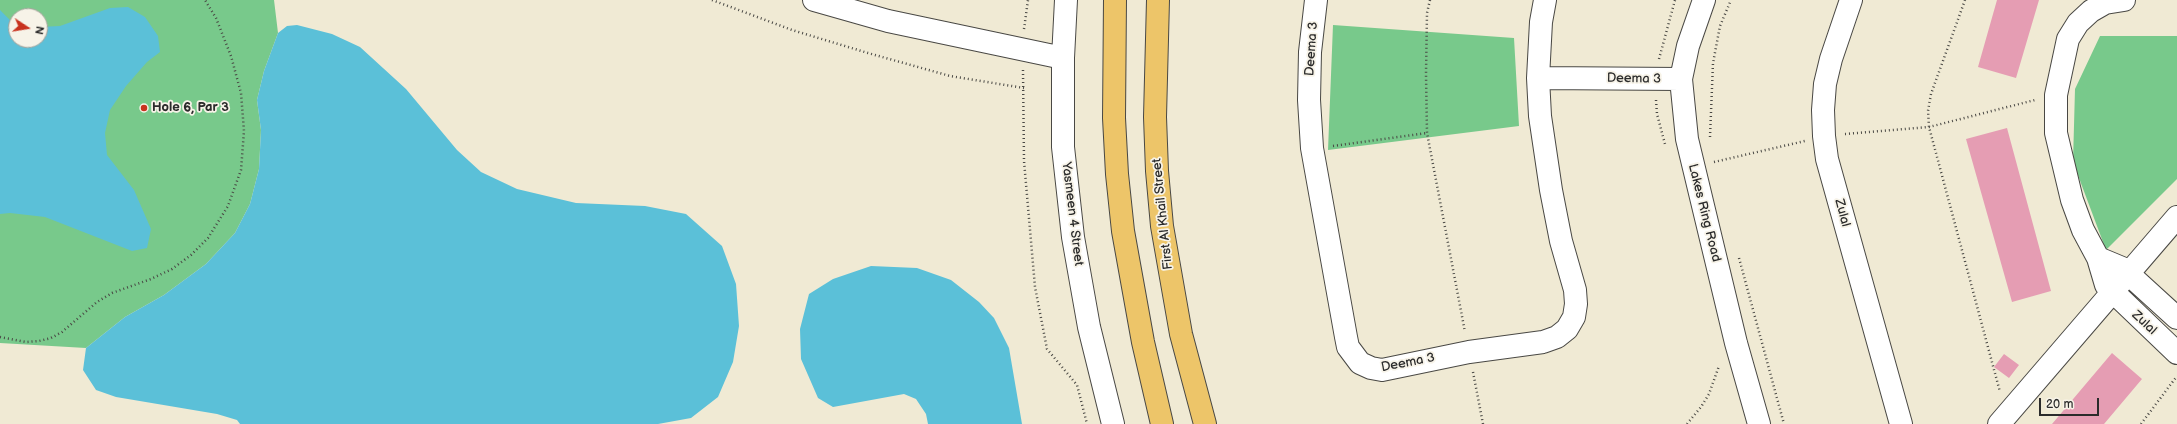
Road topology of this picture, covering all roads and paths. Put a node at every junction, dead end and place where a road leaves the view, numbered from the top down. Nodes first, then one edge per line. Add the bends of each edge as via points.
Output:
1 (205, 0) edge
2 (712, 0) edge
3 (814, 0) edge
4 (1028, 0) edge
5 (1066, 0) edge
6 (1116, 0) edge
7 (1158, 0) edge
8 (1316, 0) edge
9 (1430, 0) edge
10 (1545, 0) edge
11 (1704, 0) edge
12 (1731, 0) edge
13 (1851, 0) edge
14 (1965, 0) edge
15 (2124, 0) edge
16 (1023, 49) junction
17 (1062, 58) junction
18 (1538, 78) junction
19 (1681, 79) junction
20 (1024, 88) junction
21 (2056, 95) junction
22 (1929, 127) junction
23 (1427, 133) junction
24 (1824, 136) junction
25 (1711, 144) dead end
26 (1312, 148) junction
27 (1713, 156) dead end
28 (1714, 162) junction
29 (1692, 167) junction
30 (1716, 170) dead end
31 (2177, 217) edge
32 (1738, 253) dead end
33 (2098, 258) junction
34 (2129, 273) junction
35 (2111, 292) junction
36 (2177, 318) edge
37 (0, 337) edge
38 (1469, 352) junction
39 (2177, 353) edge
40 (1720, 365) dead end
41 (2177, 376) edge
42 (2003, 419) edge
43 (1087, 424) edge
44 (1113, 424) edge
45 (1162, 424) edge
46 (1205, 424) edge
47 (1483, 424) edge
48 (1686, 424) edge
49 (1759, 424) edge
50 (1784, 424) edge
51 (1901, 424) edge
52 (2141, 424) edge

1 - 37 path via 216,18 232,56 241,93 244,131 241,170 228,206 208,238 191,255 151,279 112,293 97,302 62,332 39,342
2 - 20 path via 792,30 868,53 950,76
3 - 16 street via 888,21
4 - 16 path
5 - 17 street, Yasmeen 4 Street
6 - 45 main road via 1114,118 1121,217 1131,287
7 - 46 main road, First Al Khail Street via 1155,117 1162,226 1181,334
8 - 26 street, Deema 3 via 1310,52
9 - 23 path via 1427,13
10 - 18 street, Deema 3 via 1541,22
11 - 19 street, Lakes Ring Road via 1688,46
12 - 25 path via 1720,26 1713,63
13 - 24 street, Zulal via 1831,59 1826,84
14 - 22 path via 1931,94
15 - 21 street, Zulal via 2105,4 2091,11 2078,23 2068,39
16 - 17 street
16 - 20 path
17 - 44 street, Yasmeen 4 Street via 1064,147 1072,237 1089,326
18 - 19 street, Deema 3
18 - 38 street, Deema 3 via 1541,124 1551,190 1561,241 1576,290 1574,317 1567,329 1557,338
19 - 29 street, Lakes Ring Road
20 - 43 path via 1024,161 1035,287 1047,349 1076,385
21 - 22 path
21 - 33 street, Zulal via 2056,133 2064,170 2083,230
22 - 24 path
22 - 42 path via 1993,370
23 - 26 path
23 - 38 path
24 - 28 path
24 - 51 street, Zulal via 1827,159
26 - 38 street, Deema 3 via 1346,337 1353,356 1360,363 1382,370
27 - 28 path
28 - 29 path
28 - 30 path
29 - 49 street, Lakes Ring Road
31 - 34 street
32 - 50 path
33 - 34 street, Zulal via 2115,264
33 - 35 street, Zulal via 2102,276
34 - 35 street
34 - 36 street, Zulal
35 - 39 street, Zulal
35 - 42 street
38 - 47 path
40 - 48 path via 1709,394
41 - 52 path

